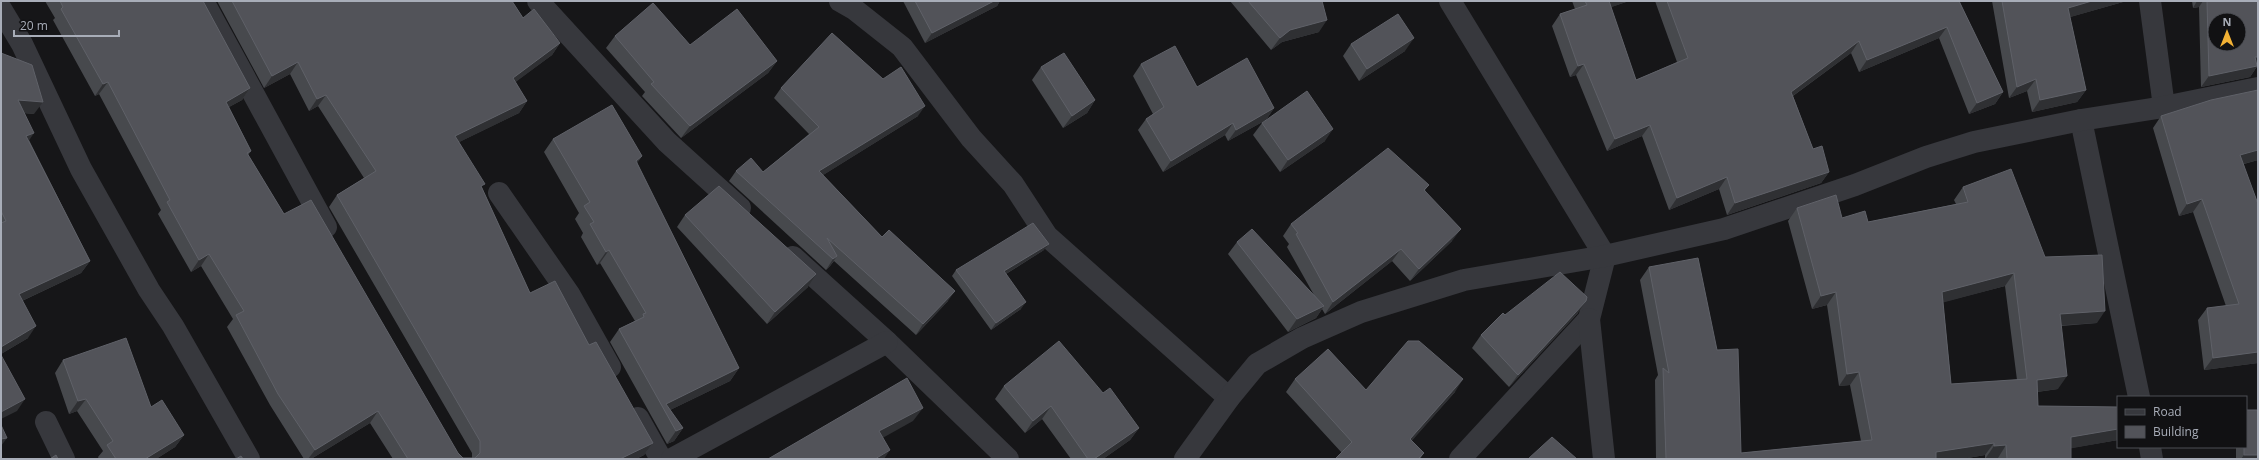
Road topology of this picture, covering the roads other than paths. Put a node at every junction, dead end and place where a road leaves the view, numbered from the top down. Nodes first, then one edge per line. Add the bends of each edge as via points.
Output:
1 (203, 1) edge
2 (538, 1) edge
3 (840, 1) edge
4 (1450, 1) edge
5 (2150, 1) edge
6 (1, 9) edge
7 (2258, 88) edge
8 (2164, 107) junction
9 (2081, 120) junction
10 (499, 193) dead end
11 (754, 221) edge
12 (777, 242) edge
13 (335, 243) edge
14 (1606, 256) junction
15 (1589, 319) junction
16 (887, 342) junction
17 (2139, 396) edge
18 (1229, 398) junction
19 (46, 422) dead end
20 (2150, 448) edge
21 (64, 459) edge
22 (250, 459) edge
23 (661, 459) edge
24 (672, 459) edge
25 (1008, 459) edge
26 (1185, 459) edge
27 (1460, 459) edge
28 (1604, 459) edge
29 (2152, 459) edge

1 - 13 street
2 - 11 street via 667,142
3 - 18 street via 902,47 971,138 1013,184 1047,236
4 - 14 street
5 - 8 street
6 - 22 street via 22,44 81,170
7 - 8 street
8 - 9 street
9 - 14 street via 1974,142 1724,229
9 - 17 street
10 - 23 street via 569,294
12 - 16 street
14 - 15 street
14 - 18 street via 1464,280 1361,312 1302,338 1257,364
15 - 27 street
15 - 28 street
16 - 24 street
16 - 25 street
18 - 26 street
19 - 21 street
20 - 29 street

